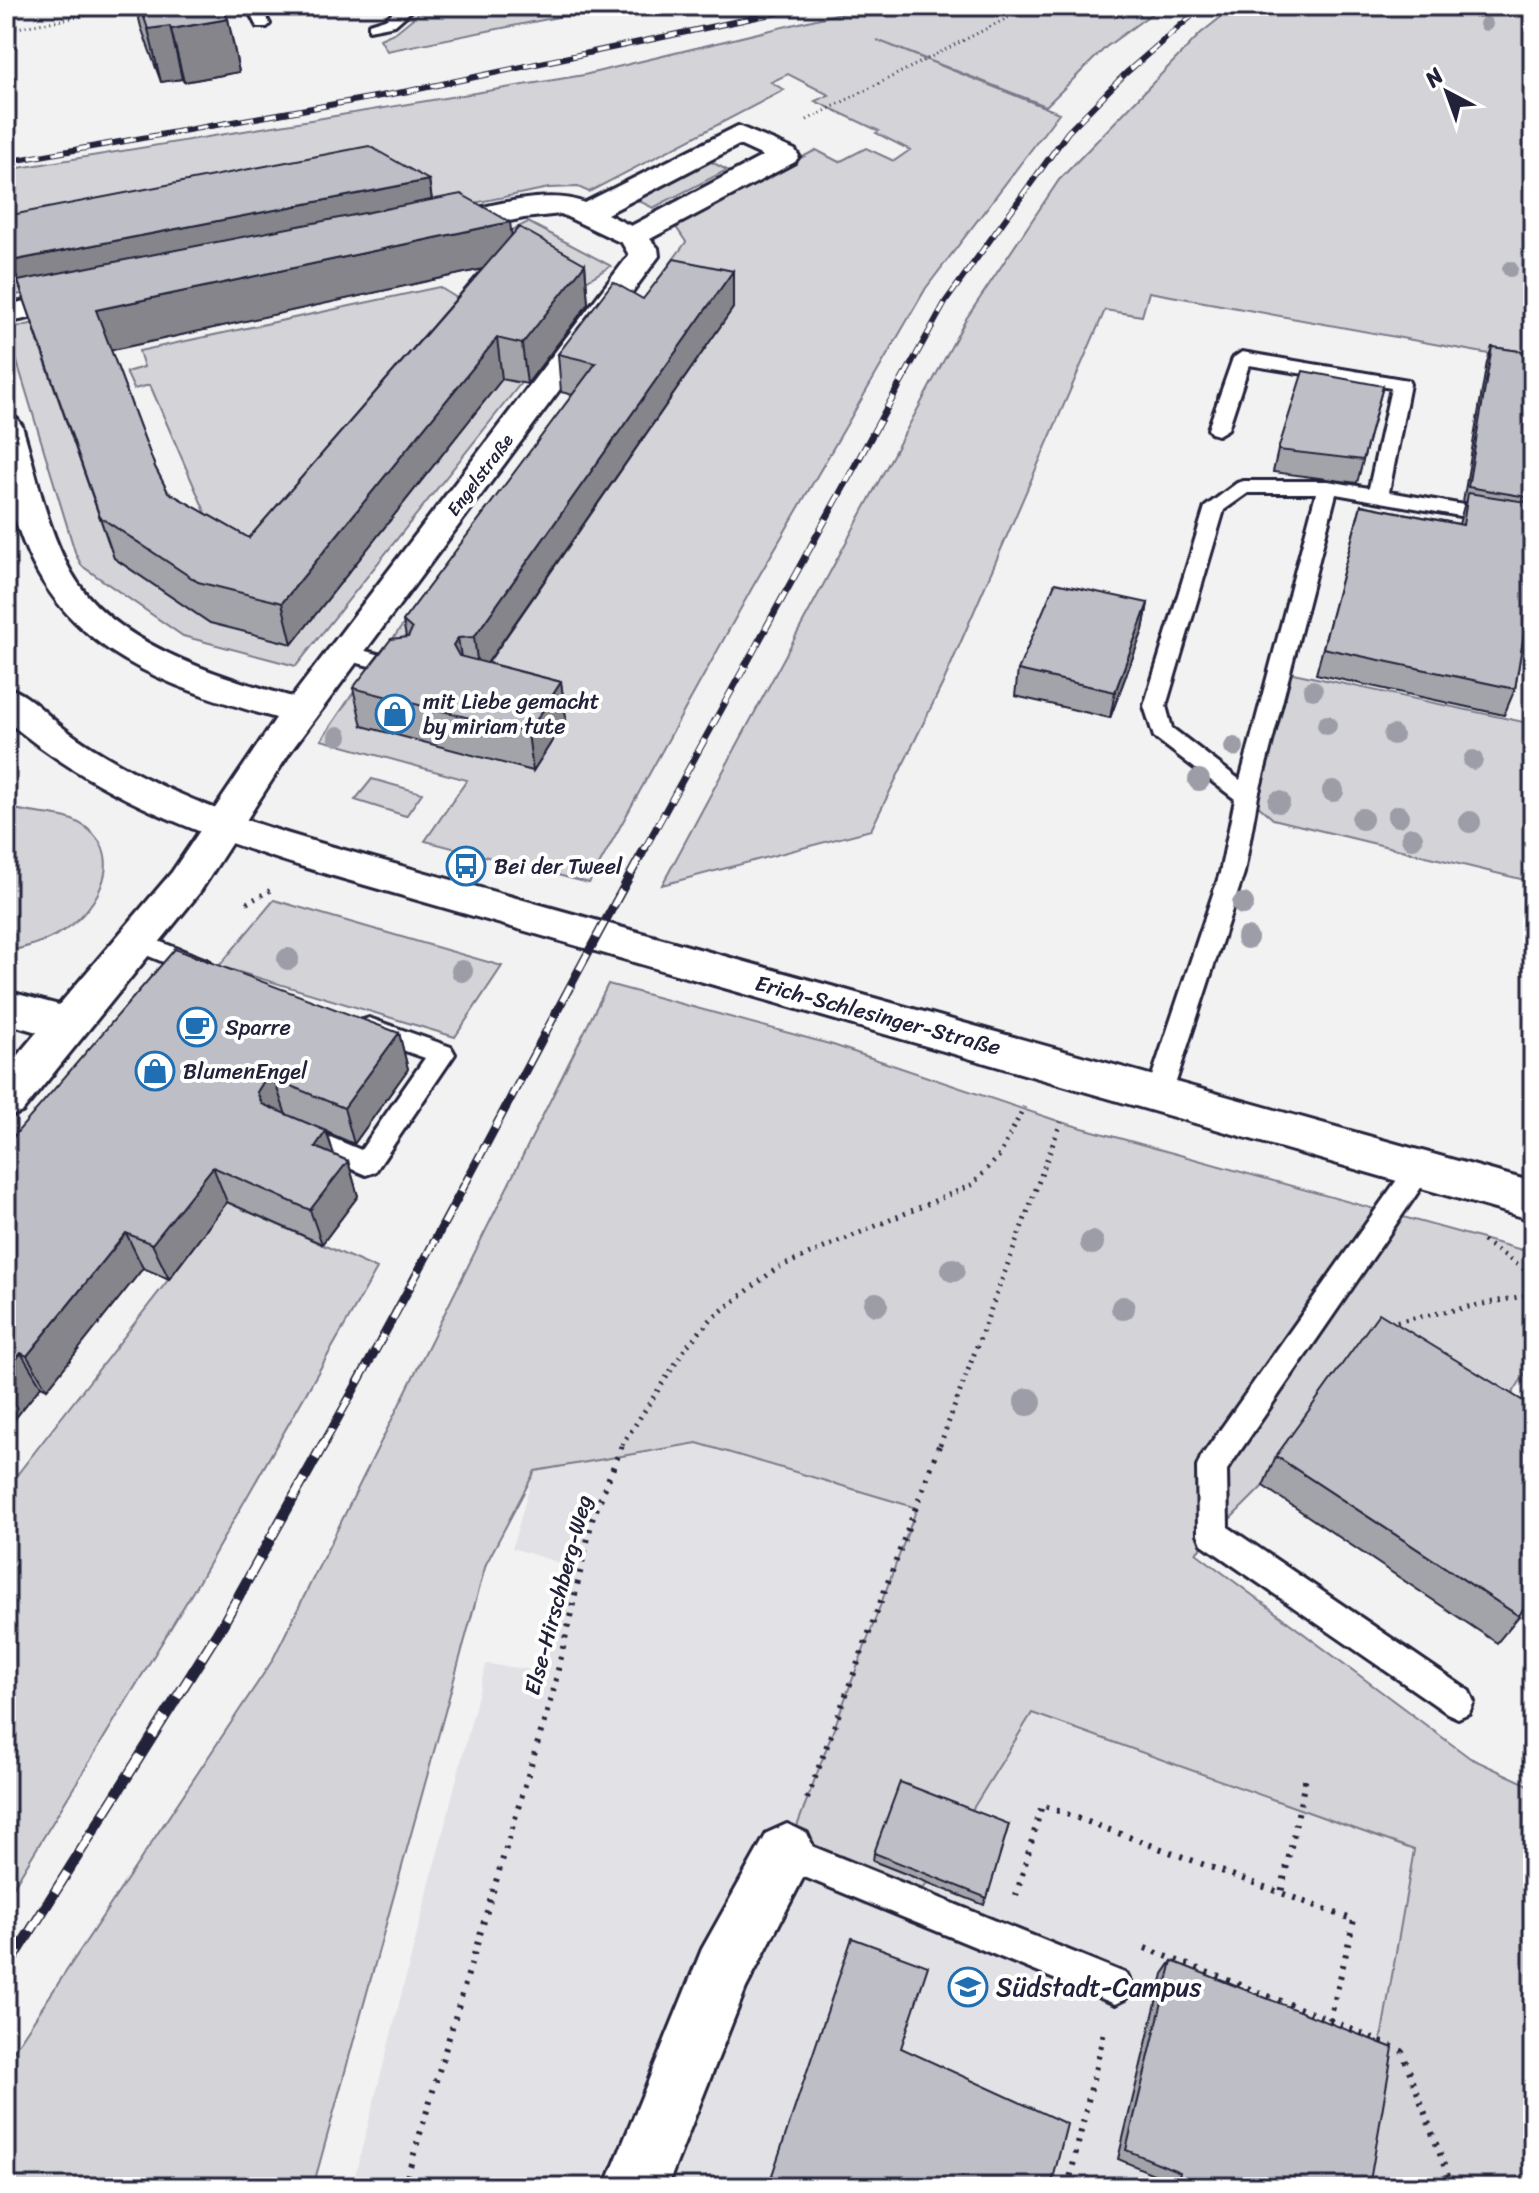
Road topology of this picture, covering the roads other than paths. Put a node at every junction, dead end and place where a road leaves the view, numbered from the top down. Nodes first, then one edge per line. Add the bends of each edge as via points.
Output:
1 (253, 6) edge
2 (402, 6) edge
3 (262, 24) dead end
4 (374, 27) dead end
5 (585, 214) junction
6 (411, 232) edge
7 (632, 237) junction
8 (115, 292) edge
9 (6, 314) edge
10 (6, 426) edge
11 (1218, 429) dead end
12 (1328, 487) junction
13 (1378, 495) junction
14 (1533, 523) edge
15 (346, 653) junction
16 (405, 668) edge
17 (6, 700) edge
18 (301, 712) junction
19 (1247, 796) junction
20 (224, 826) junction
21 (138, 942) junction
22 (221, 975) edge
23 (6, 1007) edge
24 (339, 1017) edge
25 (70, 1025) junction
26 (1159, 1094) junction
27 (6, 1100) edge
28 (285, 1129) edge
29 (1420, 1168) junction
30 (1533, 1201) edge
31 (1458, 1702) dead end
32 (787, 1853) joint
33 (1115, 1986) road end
34 (636, 2187) edge

1 - 3 lane
2 - 4 lane via 404,11
5 - 6 street via 565,205 545,206
5 - 7 street
5 - 7 street via 738,134 785,156
7 - 15 street, Engelstraße via 644,256
8 - 9 street
10 - 18 street via 48,561 80,608 152,664 205,686
11 - 13 lane via 1242,358 1401,384
12 - 13 lane
12 - 19 lane
12 - 19 lane via 1244,487 1215,507 1155,706 1162,732
13 - 14 lane
15 - 16 lane
15 - 18 street, Engelstraße
17 - 20 street, Erich-Schlesinger-Straße via 32,725 126,787
18 - 20 street
19 - 26 lane via 1232,873
20 - 21 street
20 - 26 street, Erich-Schlesinger-Straße via 574,931
21 - 22 lane
21 - 25 street
23 - 25 street
24 - 28 lane via 442,1054 366,1164
25 - 27 street
26 - 29 street, Erich-Schlesinger-Straße
29 - 30 street, Erich-Schlesinger-Straße
29 - 31 lane via 1212,1467 1213,1534
32 - 33 lane
32 - 34 street via 723,1970

